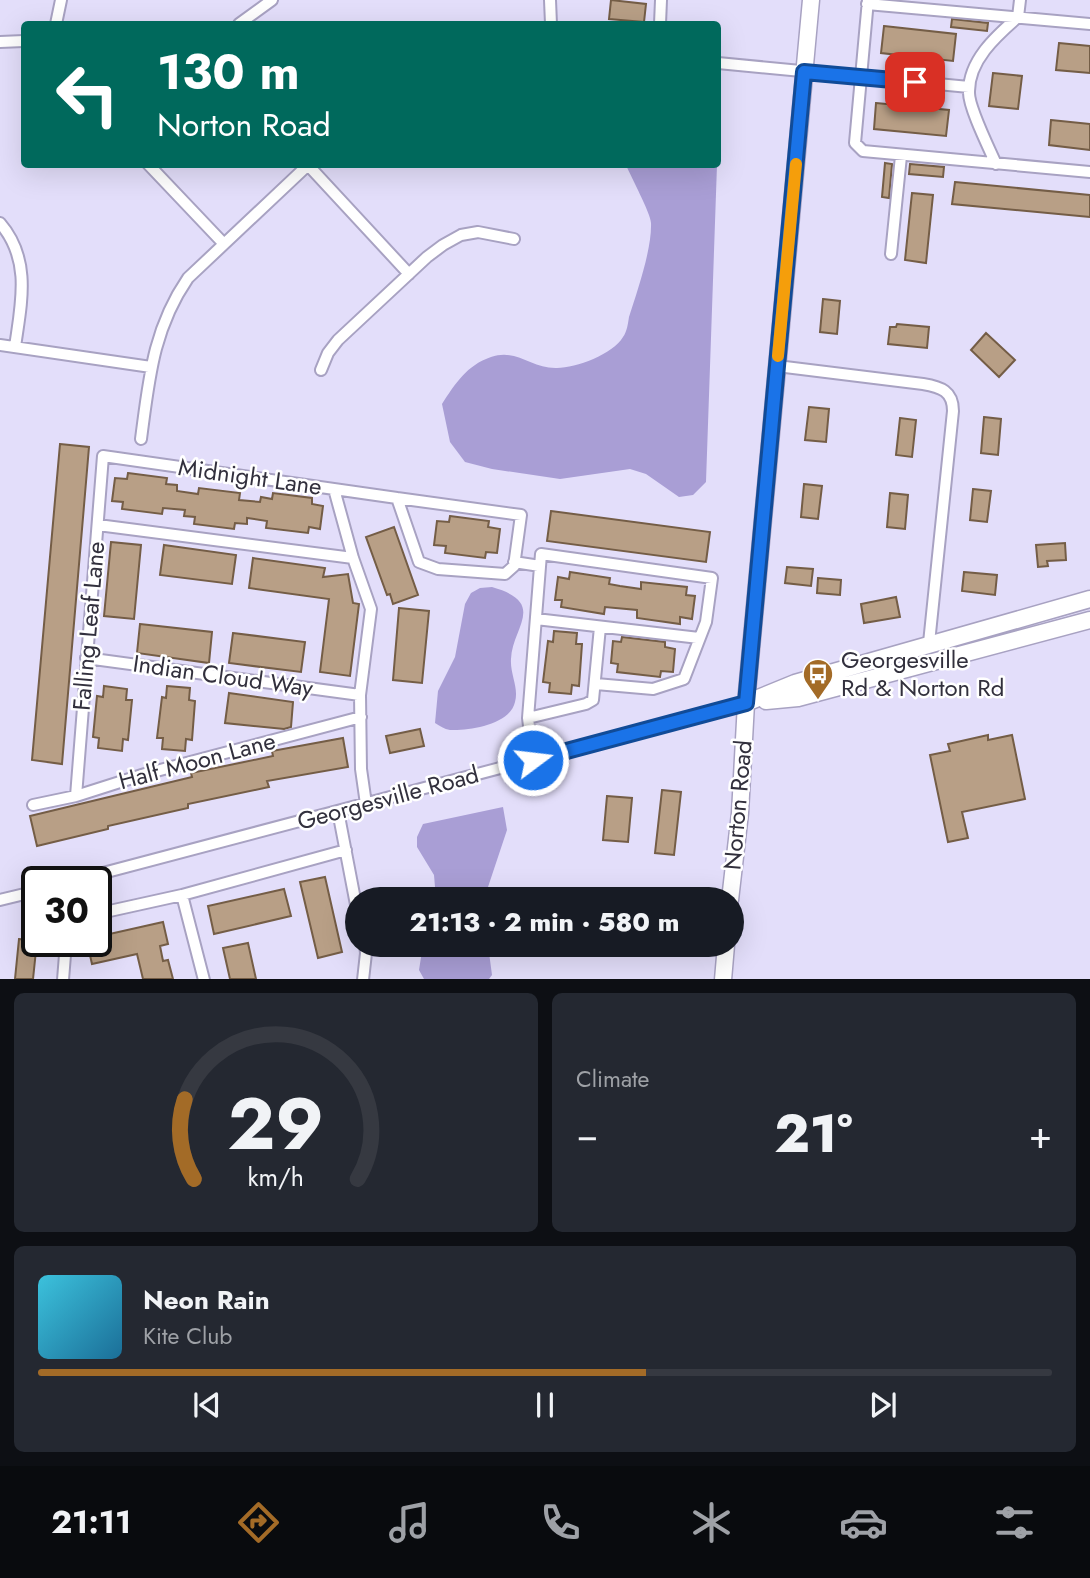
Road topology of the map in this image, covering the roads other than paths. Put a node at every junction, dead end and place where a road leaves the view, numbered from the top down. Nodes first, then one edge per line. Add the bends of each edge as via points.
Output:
1 (61, 0) edge
2 (272, 0) edge
3 (550, 0) edge
4 (661, 0) edge
5 (811, 0) edge
6 (1020, 0) edge
7 (868, 2) edge
8 (1018, 17) junction
9 (57, 21) edge
10 (243, 21) edge
11 (551, 21) edge
12 (660, 21) edge
13 (1090, 24) edge
14 (21, 41) edge
15 (0, 42) edge
16 (721, 63) edge
17 (804, 72) junction
18 (860, 78) junction
19 (969, 87) junction
20 (901, 156) junction
21 (996, 164) junction
22 (152, 168) edge
23 (305, 168) edge
24 (311, 168) edge
25 (1090, 172) edge
26 (0, 223) edge
27 (514, 239) dead end
28 (223, 244) junction
29 (891, 254) dead end
30 (409, 274) junction
31 (0, 345) edge
32 (15, 348) junction
33 (777, 366) junction
34 (151, 367) junction
35 (321, 370) dead end
36 (141, 439) dead end
37 (103, 456) joint
38 (334, 489) junction
39 (397, 498) junction
40 (98, 525) junction
41 (353, 558) junction
42 (540, 560) junction
43 (514, 562) junction
44 (1090, 599) edge
45 (536, 619) junction
46 (1090, 620) edge
47 (600, 627) junction
48 (699, 638) junction
49 (929, 643) junction
50 (86, 658) junction
51 (596, 684) junction
52 (360, 695) junction
53 (746, 703) junction
54 (362, 717) junction
55 (528, 718) junction
56 (533, 760) junction
57 (76, 796) junction
58 (366, 804) junction
59 (33, 805) dead end
60 (338, 811) junction
61 (346, 850) junction
62 (112, 871) edge
63 (353, 887) edge
64 (731, 887) edge
65 (21, 895) edge
66 (182, 895) junction
67 (0, 900) edge
68 (112, 910) edge
69 (65, 957) edge
70 (366, 957) edge
71 (725, 957) edge
72 (63, 979) edge
73 (204, 979) edge
74 (363, 979) edge
75 (723, 979) edge

1 - 9 street
2 - 10 street
3 - 11 street
4 - 12 street
5 - 17 main road, Norton Road
6 - 8 street
7 - 8 street
7 - 18 street
8 - 13 street
8 - 19 street via 987,47
14 - 15 street
16 - 17 street
17 - 18 street
17 - 33 main road, Norton Road
18 - 19 street
18 - 20 street via 855,143 863,151
19 - 21 street via 970,101
20 - 21 street
20 - 29 street
21 - 25 street
22 - 28 street
23 - 28 street
24 - 30 street
26 - 32 street via 13,242 23,272
27 - 30 street via 478,232 461,235
28 - 34 street via 173,299
30 - 35 street via 338,340
31 - 32 street
32 - 34 street
33 - 49 street via 923,384 949,393 953,411
33 - 53 main road, Norton Road
34 - 36 street
37 - 38 street, Midnight Lane
37 - 40 street, Falling Leaf Lane
38 - 39 street, Midnight Lane
38 - 41 street
39 - 43 street via 419,562 438,569 505,575
39 - 43 street, Midnight Lane via 521,515
40 - 41 street
40 - 50 street, Falling Leaf Lane
41 - 52 street via 371,609
42 - 43 street
42 - 45 street
42 - 48 street via 712,578
44 - 49 main road, Georgesville Road
45 - 47 street
45 - 55 street
46 - 53 main road, Georgesville Road via 798,698
47 - 48 street
47 - 51 street
48 - 51 street via 684,679 653,688
49 - 53 main road, Georgesville Road via 795,683
50 - 52 street, Indian Cloud Way
50 - 57 street, Falling Leaf Lane
51 - 55 street via 593,700 586,704
52 - 54 street
53 - 56 street, Georgesville Road
53 - 64 main road, Norton Road
54 - 57 street, Half Moon Lane
54 - 58 street
55 - 56 street
56 - 58 street, Georgesville Road
57 - 59 street, Half Moon Lane
58 - 60 street, Georgesville Road
60 - 61 street
60 - 62 street, Georgesville Road
61 - 63 street
61 - 66 street
65 - 67 street
66 - 68 street
66 - 73 street
69 - 72 street
70 - 74 street
71 - 75 main road

